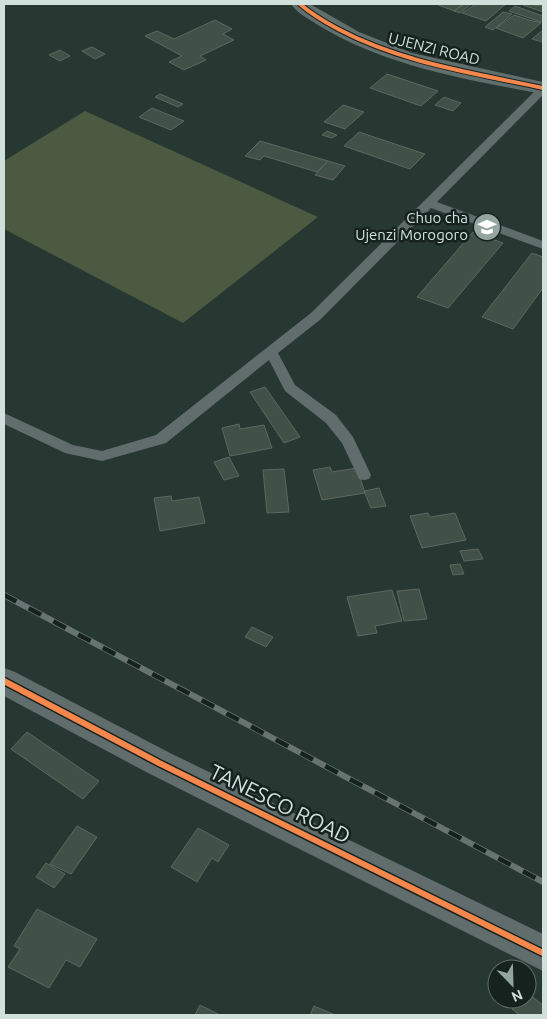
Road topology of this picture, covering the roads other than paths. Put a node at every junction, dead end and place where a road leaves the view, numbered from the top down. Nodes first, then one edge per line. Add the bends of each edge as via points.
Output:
1 (300, 4) edge
2 (543, 89) edge
3 (429, 203) junction
4 (543, 245) edge
5 (272, 353) junction
6 (4, 418) edge
7 (364, 474) dead end
8 (4, 681) edge
9 (543, 953) edge

1 - 2 street, UJENZI ROAD via 344,32 388,52
2 - 3 lane
3 - 4 lane
3 - 5 lane via 316,316
5 - 6 lane via 161,439 129,450 102,456 70,449
5 - 7 lane via 290,388 331,419 348,441
8 - 9 street, TANESCO ROAD via 159,763

